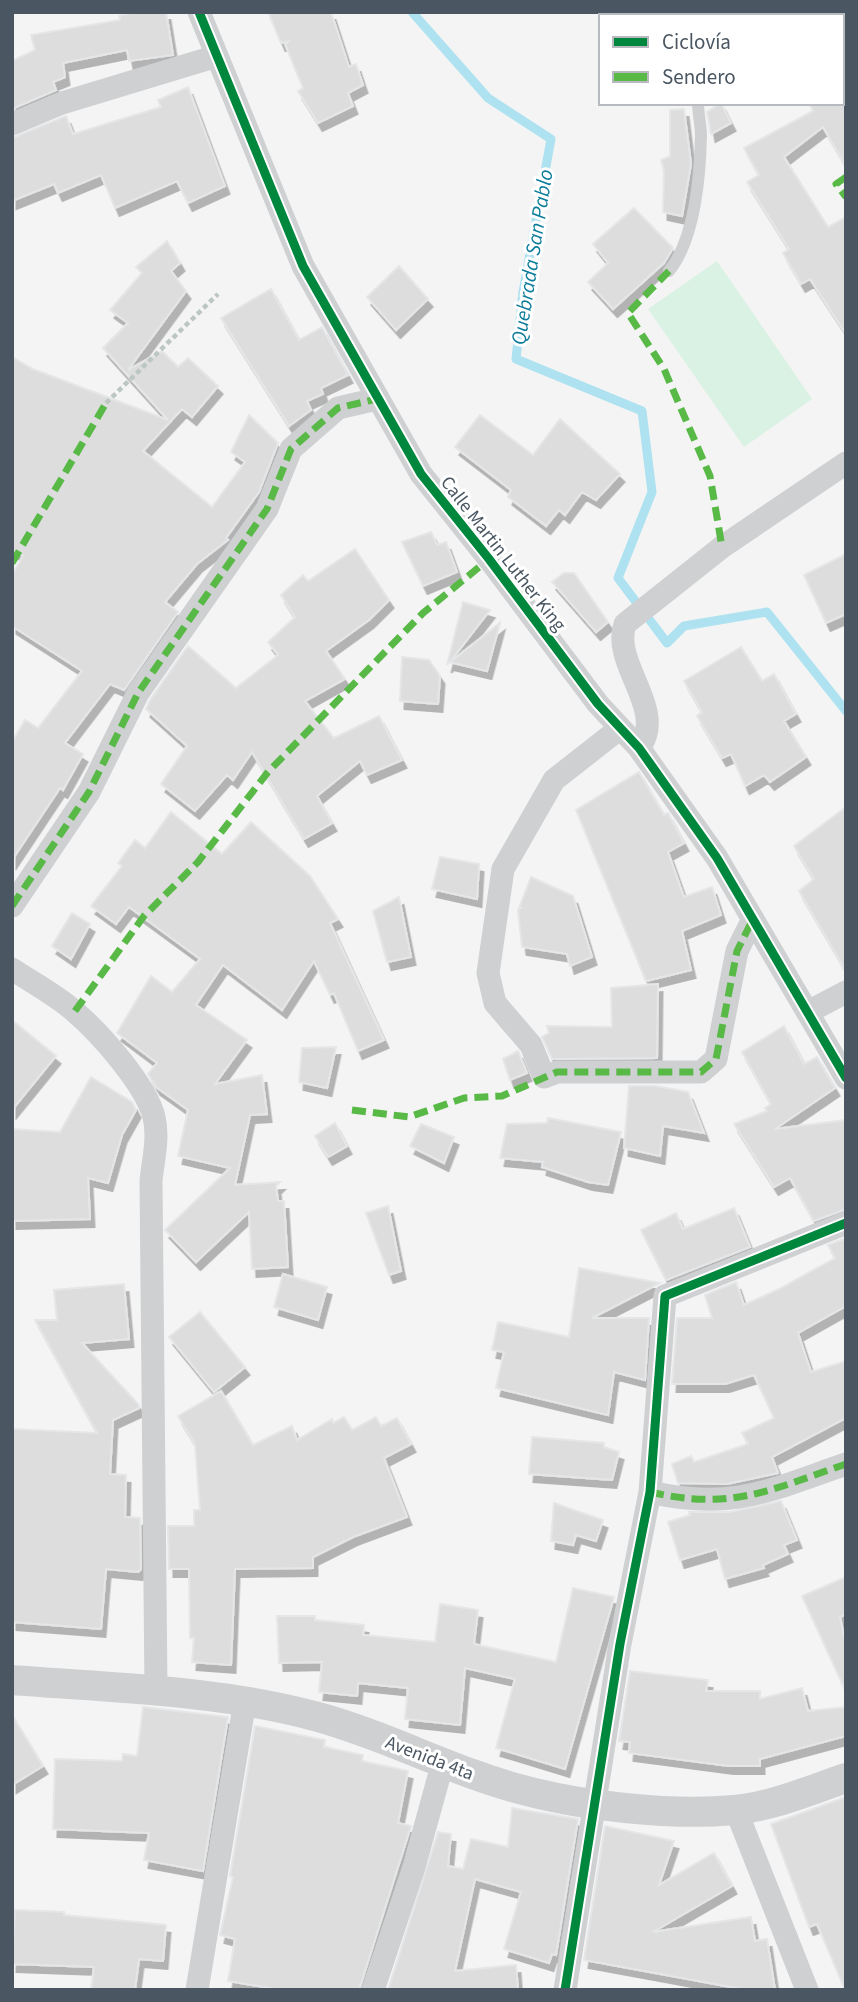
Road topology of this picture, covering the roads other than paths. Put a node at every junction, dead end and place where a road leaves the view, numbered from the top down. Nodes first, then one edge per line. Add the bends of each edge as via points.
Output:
1 (199, 12) edge
2 (217, 56) junction
3 (698, 105) edge
4 (12, 124) edge
5 (669, 271) dead end
6 (377, 398) junction
7 (846, 463) edge
8 (619, 729) junction
9 (639, 748) junction
10 (12, 906) edge
11 (753, 919) junction
12 (12, 969) edge
13 (846, 992) edge
14 (808, 1013) junction
15 (846, 1078) edge
16 (846, 1223) edge
17 (846, 1464) edge
18 (650, 1492) junction
19 (12, 1680) edge
20 (156, 1691) junction
21 (245, 1701) junction
22 (443, 1762) junction
23 (846, 1778) edge
24 (597, 1803) junction
25 (736, 1810) junction
26 (197, 1990) edge
27 (373, 1990) edge
28 (565, 1990) edge
29 (807, 1990) edge

1 - 2 street, Calle Martin Luther King
2 - 4 street via 62,103
2 - 6 street, Calle Martin Luther King via 303,266
3 - 5 lane via 701,136 695,197 683,250
6 - 8 street, Calle Martin Luther King via 421,474
6 - 10 street via 338,408 291,449 267,509 138,694 89,792
7 - 9 street via 722,547 625,624 622,648 639,688 647,726
8 - 9 street, Calle Martin Luther King
8 - 11 street via 554,780 503,869 488,973 495,1003 531,1045 544,1077 557,1072 701,1072 709,1068 716,1059 737,951
9 - 11 street, Calle Martin Luther King via 717,858
11 - 14 street, Calle Martin Luther King
12 - 20 street via 75,1012 135,1078 155,1118 151,1181
13 - 14 street
14 - 15 street, Calle Martin Luther King
16 - 18 street via 665,1296
17 - 18 street via 749,1497 687,1500
18 - 24 street via 620,1644
19 - 20 street, Avenida 4ta
20 - 21 street, Avenida 4ta
21 - 22 street, Avenida 4ta via 318,1717
21 - 26 street
22 - 24 street, Avenida 4ta via 524,1790
22 - 27 street
23 - 25 street, Avenida 4ta
24 - 25 street, Avenida 4ta via 680,1812
24 - 28 street
25 - 29 street

